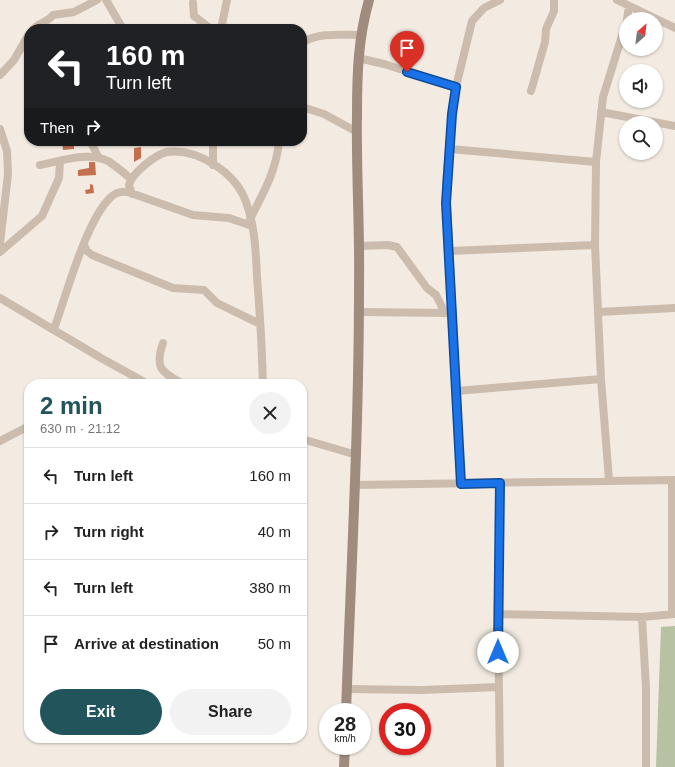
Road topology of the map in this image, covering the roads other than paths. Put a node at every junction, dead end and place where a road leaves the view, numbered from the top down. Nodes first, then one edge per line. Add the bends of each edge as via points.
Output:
1 (97, 0) edge
2 (106, 0) edge
3 (227, 0) edge
4 (369, 0) edge
5 (500, 0) edge
6 (554, 0) edge
7 (617, 0) edge
8 (193, 3) dead end
9 (629, 6) junction
10 (628, 12) edge
11 (38, 24) edge
12 (120, 24) edge
13 (204, 24) edge
14 (222, 24) edge
15 (675, 28) edge
16 (361, 34) junction
17 (307, 40) edge
18 (24, 43) edge
19 (619, 46) edge
20 (358, 58) junction
21 (0, 75) edge
22 (456, 87) junction
23 (531, 91) dead end
24 (307, 109) edge
25 (601, 112) junction
26 (675, 126) edge
27 (0, 129) edge
28 (357, 132) junction
29 (93, 146) edge
30 (213, 146) edge
31 (280, 146) edge
32 (450, 149) junction
33 (99, 158) junction
34 (60, 161) junction
35 (596, 162) junction
36 (40, 165) dead end
37 (213, 165) junction
38 (130, 179) junction
39 (132, 194) junction
40 (251, 223) junction
41 (0, 243) edge
42 (84, 245) junction
43 (595, 245) junction
44 (359, 246) junction
45 (449, 251) junction
46 (0, 252) edge
47 (0, 298) edge
48 (675, 308) edge
49 (359, 312) junction
50 (599, 312) junction
51 (449, 313) junction
52 (260, 324) junction
53 (54, 329) junction
54 (163, 343) dead end
55 (139, 379) edge
56 (174, 379) edge
57 (263, 379) edge
58 (601, 379) junction
59 (456, 390) junction
60 (24, 429) edge
61 (307, 440) edge
62 (0, 441) edge
63 (356, 455) junction
64 (609, 480) junction
65 (673, 480) edge
66 (500, 483) junction
67 (461, 484) junction
68 (356, 485) junction
69 (498, 614) junction
70 (674, 614) edge
71 (642, 617) junction
72 (499, 687) junction
73 (347, 689) junction
74 (346, 703) edge
75 (345, 755) edge
76 (344, 767) edge
77 (500, 767) edge
78 (646, 767) edge

1 - 11 street via 74,12 53,15
2 - 12 street
3 - 14 street
4 - 16 street
5 - 22 street via 484,8 472,21
6 - 23 street via 554,11 546,29 545,42
7 - 9 street
8 - 13 street via 194,16
9 - 10 street
9 - 15 street
16 - 17 street
16 - 20 street
18 - 21 street via 14,60
19 - 25 street
20 - 22 street
20 - 28 street
22 - 32 street
24 - 28 street via 324,114
25 - 26 street
25 - 35 street
27 - 41 street via 7,151 8,174
28 - 44 street
29 - 33 street
30 - 37 street
31 - 40 street via 270,180
32 - 35 street
32 - 45 street via 446,203
33 - 34 street
33 - 38 street via 108,161
34 - 36 street
34 - 46 street via 59,178 42,216
35 - 43 street
37 - 38 street via 190,153 173,151 157,155
37 - 40 street via 237,184 246,202
38 - 39 street via 129,188
39 - 40 street via 193,215
39 - 42 street via 122,192 112,196 96,218
40 - 52 street via 256,256
42 - 52 street via 92,256 173,288 204,290 217,303
42 - 53 street
43 - 45 street
43 - 50 street
44 - 49 street
44 - 51 street via 397,247
45 - 51 street
47 - 53 street
48 - 50 street
49 - 51 street
49 - 63 street
50 - 58 street
51 - 59 street
52 - 57 street
53 - 55 street
54 - 56 street via 158,361 166,374
58 - 59 street
58 - 64 street
59 - 67 street
60 - 62 street
61 - 63 street
63 - 68 street
64 - 65 street
64 - 66 street
65 - 70 street
66 - 67 street
66 - 69 street
67 - 68 street
68 - 73 street
69 - 71 street
69 - 72 street
70 - 71 street
71 - 78 street via 646,688
72 - 73 street
72 - 77 street
73 - 74 street
75 - 76 street

